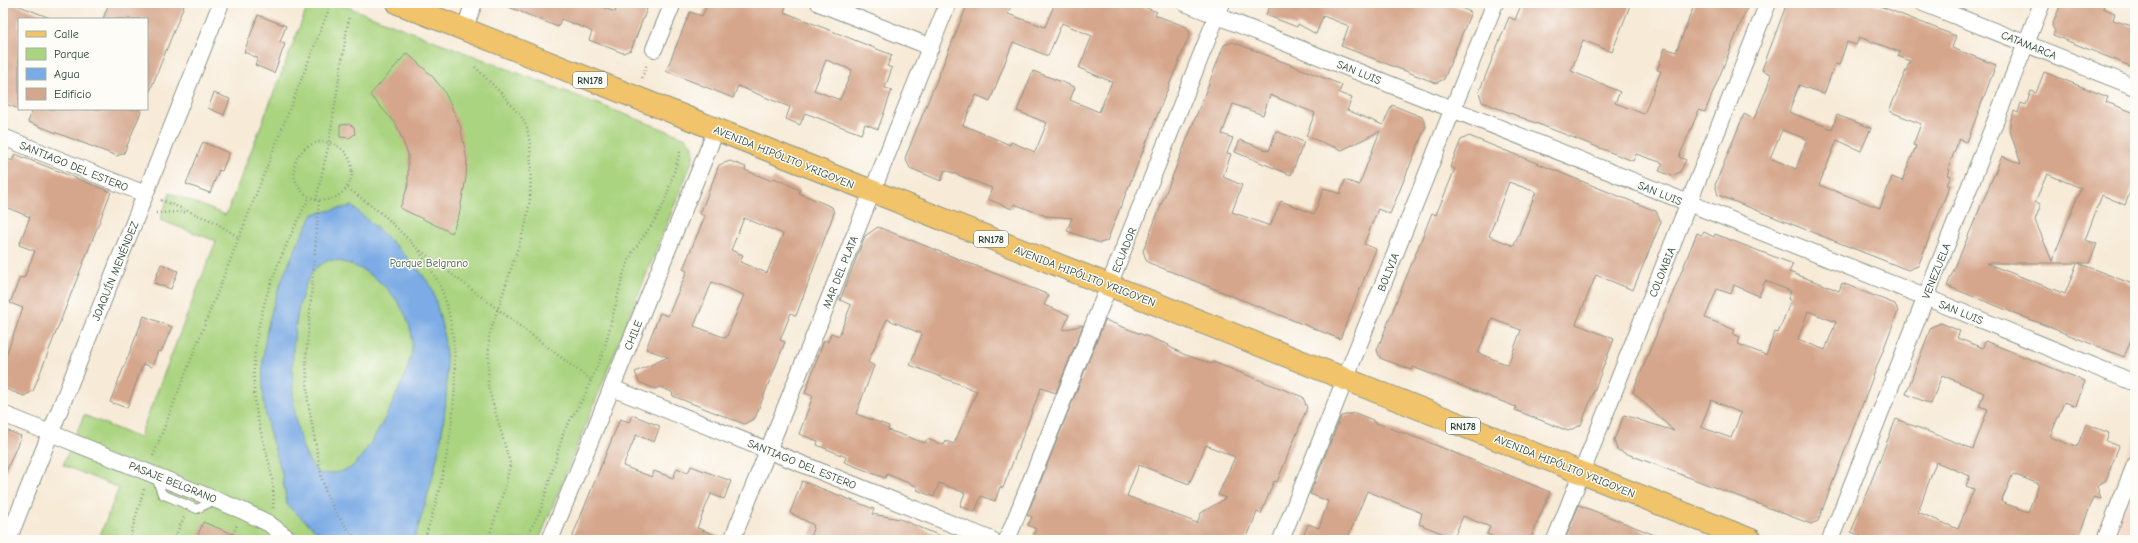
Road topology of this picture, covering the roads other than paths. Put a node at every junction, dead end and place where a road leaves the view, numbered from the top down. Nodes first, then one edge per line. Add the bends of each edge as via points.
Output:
1 (221, 3) edge
2 (398, 3) edge
3 (474, 3) edge
4 (673, 3) edge
5 (819, 3) edge
6 (948, 3) edge
7 (1185, 3) edge
8 (1495, 3) edge
9 (1768, 3) edge
10 (1923, 3) edge
11 (2042, 3) edge
12 (1220, 9) edge
13 (464, 30) junction
14 (2026, 44) junction
15 (931, 47) junction
16 (654, 49) dead end
17 (2135, 87) edge
18 (1452, 109) junction
19 (716, 130) junction
20 (3, 137) edge
21 (872, 192) junction
22 (145, 194) junction
23 (1688, 204) junction
24 (1110, 286) junction
25 (1925, 297) junction
26 (1345, 379) junction
27 (2135, 383) edge
28 (612, 388) junction
29 (3, 414) edge
30 (50, 433) junction
31 (769, 450) junction
32 (2135, 465) edge
33 (1582, 473) junction
34 (8, 540) edge
35 (290, 540) edge
36 (550, 540) edge
37 (732, 540) edge
38 (992, 540) edge
39 (1007, 540) edge
40 (1281, 540) edge
41 (1555, 540) edge
42 (1751, 540) edge
43 (1830, 540) edge
44 (2105, 540) edge

1 - 22 street, JOAQUÍN MENÉNDEZ
2 - 13 main road, AVENIDA HIPÓLITO YRIGOYEN / RN178
3 - 13 street
4 - 16 street
5 - 15 street
6 - 15 street, MAR DEL PLATA
7 - 12 street, SAN LUIS
8 - 18 street, BOLIVIA
9 - 23 street, COLOMBIA
10 - 14 street, CATAMARCA
11 - 14 street, VENEZUELA
12 - 18 street, SAN LUIS
12 - 24 street, ECUADOR
13 - 19 main road, AVENIDA HIPÓLITO YRIGOYEN / RN178
14 - 17 street, CATAMARCA
14 - 25 street, VENEZUELA
15 - 21 street, MAR DEL PLATA
18 - 23 street, SAN LUIS
18 - 26 street, BOLIVIA
19 - 21 main road, AVENIDA HIPÓLITO YRIGOYEN / RN178
19 - 28 street, CHILE
20 - 22 street, SANTIAGO DEL ESTERO
21 - 24 main road, AVENIDA HIPÓLITO YRIGOYEN / RN178
21 - 31 street, MAR DEL PLATA
22 - 30 street, JOAQUÍN MENÉNDEZ
23 - 25 street, SAN LUIS
23 - 33 street, COLOMBIA
24 - 26 main road, AVENIDA HIPÓLITO YRIGOYEN / RN178
24 - 39 street, ECUADOR
25 - 27 street, SAN LUIS
25 - 43 street, VENEZUELA
26 - 33 main road, AVENIDA HIPÓLITO YRIGOYEN / RN178
26 - 40 street, BOLIVIA
28 - 31 street, SANTIAGO DEL ESTERO
28 - 36 street, CHILE
29 - 30 street, PASAJE BELGRANO
30 - 34 street, JOAQUÍN MENÉNDEZ
30 - 35 street, PASAJE BELGRANO via 150,480 216,500 268,523
31 - 37 street, MAR DEL PLATA
31 - 38 street, SANTIAGO DEL ESTERO
32 - 44 street
33 - 41 street, COLOMBIA
33 - 42 main road, AVENIDA HIPÓLITO YRIGOYEN / RN178

